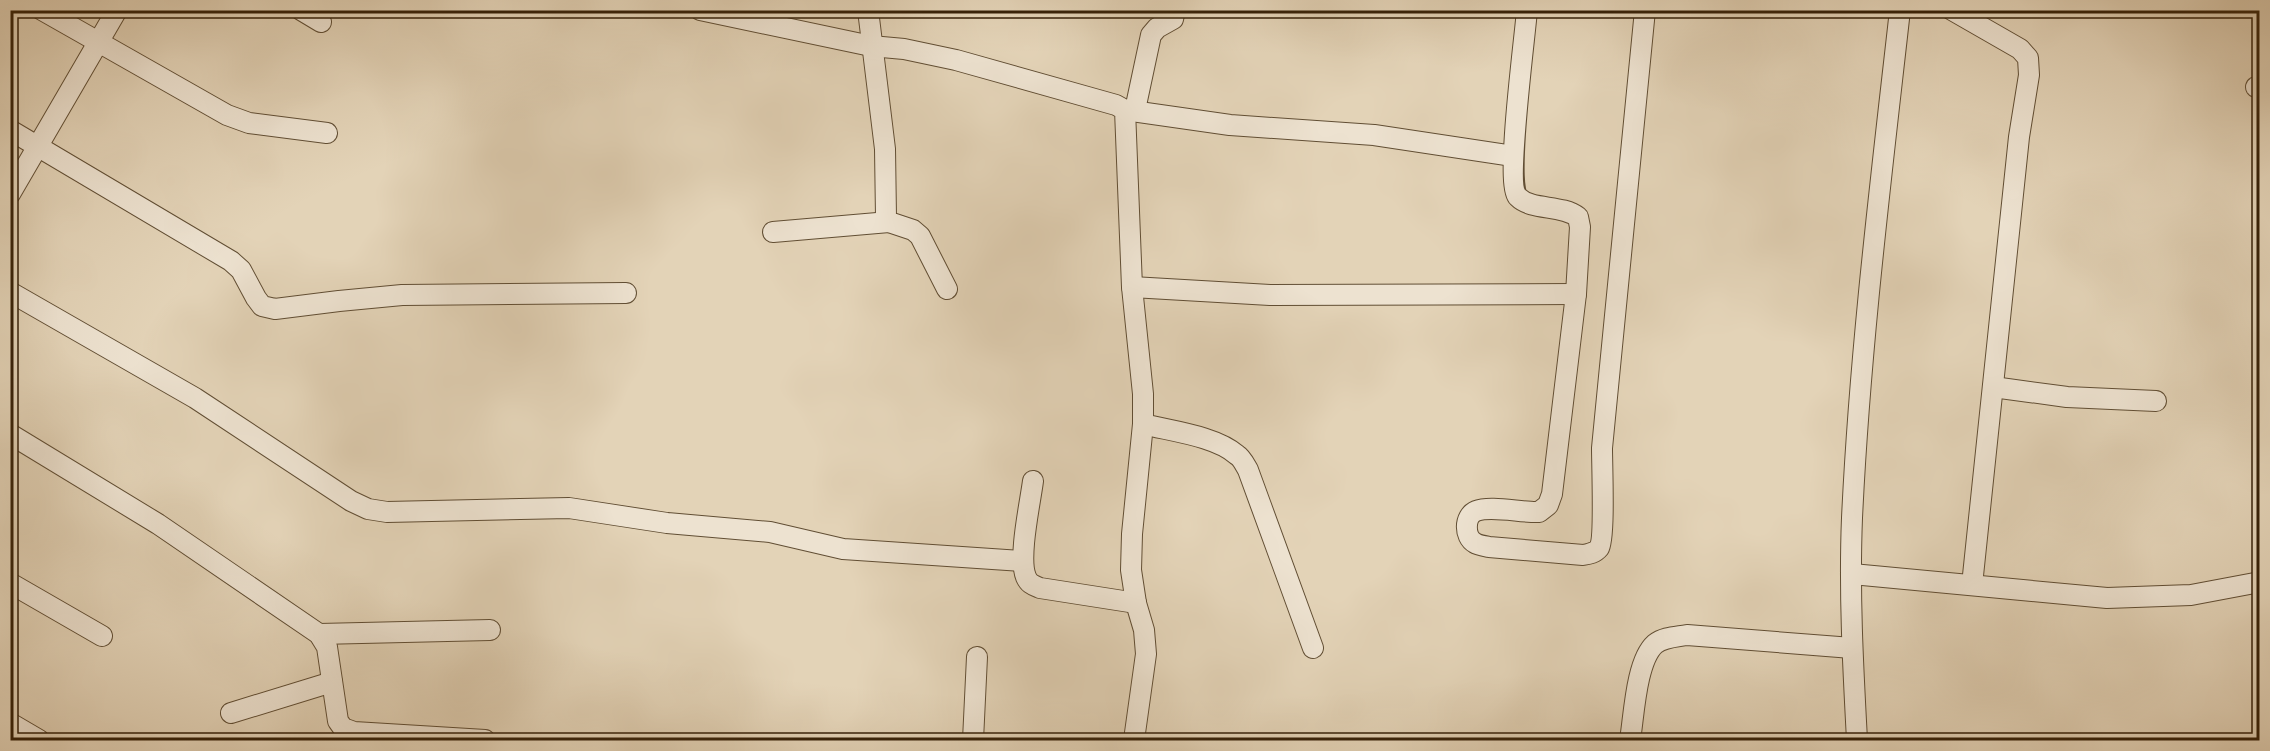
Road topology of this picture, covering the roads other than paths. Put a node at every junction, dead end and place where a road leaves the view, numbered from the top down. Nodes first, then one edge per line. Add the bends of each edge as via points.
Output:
1 (42, 10) edge
2 (117, 10) edge
3 (301, 10) edge
4 (700, 10) edge
5 (868, 10) edge
6 (1175, 10) edge
7 (1527, 10) edge
8 (1645, 10) edge
9 (1900, 10) edge
10 (1953, 10) edge
11 (321, 22) dead end
12 (98, 44) junction
13 (871, 46) junction
14 (1130, 110) junction
15 (10, 130) edge
16 (327, 134) dead end
17 (38, 146) junction
18 (1513, 156) junction
19 (10, 194) edge
20 (889, 222) junction
21 (773, 232) dead end
22 (1132, 286) junction
23 (947, 289) dead end
24 (10, 292) edge
25 (626, 293) dead end
26 (1576, 294) junction
27 (1993, 387) junction
28 (2156, 401) dead end
29 (1143, 424) junction
30 (10, 434) edge
31 (1033, 482) dead end
32 (1023, 561) junction
33 (1852, 574) junction
34 (2259, 582) edge
35 (10, 583) edge
36 (1972, 585) junction
37 (1136, 603) junction
38 (490, 630) dead end
39 (320, 634) junction
40 (102, 636) dead end
41 (1313, 648) dead end
42 (1852, 648) junction
43 (977, 657) dead end
44 (332, 682) junction
45 (231, 713) dead end
46 (10, 723) edge
47 (39, 741) edge
48 (486, 741) edge
49 (973, 741) edge
50 (1134, 741) edge
51 (1630, 741) edge
52 (1857, 741) edge

1 - 12 street
2 - 12 street
3 - 11 street
4 - 13 street
5 - 13 street
6 - 14 street via 1173,19 1150,35
7 - 18 street
8 - 26 street via 1602,448 1604,536 1599,548 1582,555 1475,544 1469,538 1467,526 1476,511 1539,512 1548,505
9 - 33 street via 1865,326
10 - 27 street via 2020,49 2028,58
12 - 16 street via 227,116
12 - 17 street
13 - 14 street via 956,60
13 - 20 street via 885,149 885,207
14 - 18 street via 1230,125 1374,135
14 - 22 street
15 - 17 street
17 - 19 street
17 - 25 street via 231,261 241,270 262,306 275,309 402,295
18 - 26 street via 1513,187 1517,196 1527,202 1571,211 1578,217
20 - 21 street
20 - 23 street via 920,236
22 - 26 street via 1270,295
22 - 29 street
24 - 32 street via 195,398 368,509 387,512 569,508 667,523 770,532 843,549
27 - 28 street via 2067,397
27 - 36 street
29 - 37 street via 1132,534 1131,570
29 - 41 street via 1200,438 1238,455 1248,470
30 - 39 street via 158,524
31 - 32 street
32 - 37 street via 1030,584 1040,588
33 - 36 street
33 - 42 street
34 - 36 street via 2191,595 2107,598
35 - 40 street
37 - 50 street via 1146,654
38 - 39 street
39 - 44 street via 327,647
42 - 51 street via 1687,635 1668,638 1655,644 1644,661
42 - 52 street
43 - 49 street
44 - 45 street
44 - 48 street via 338,721 343,728
46 - 47 street

